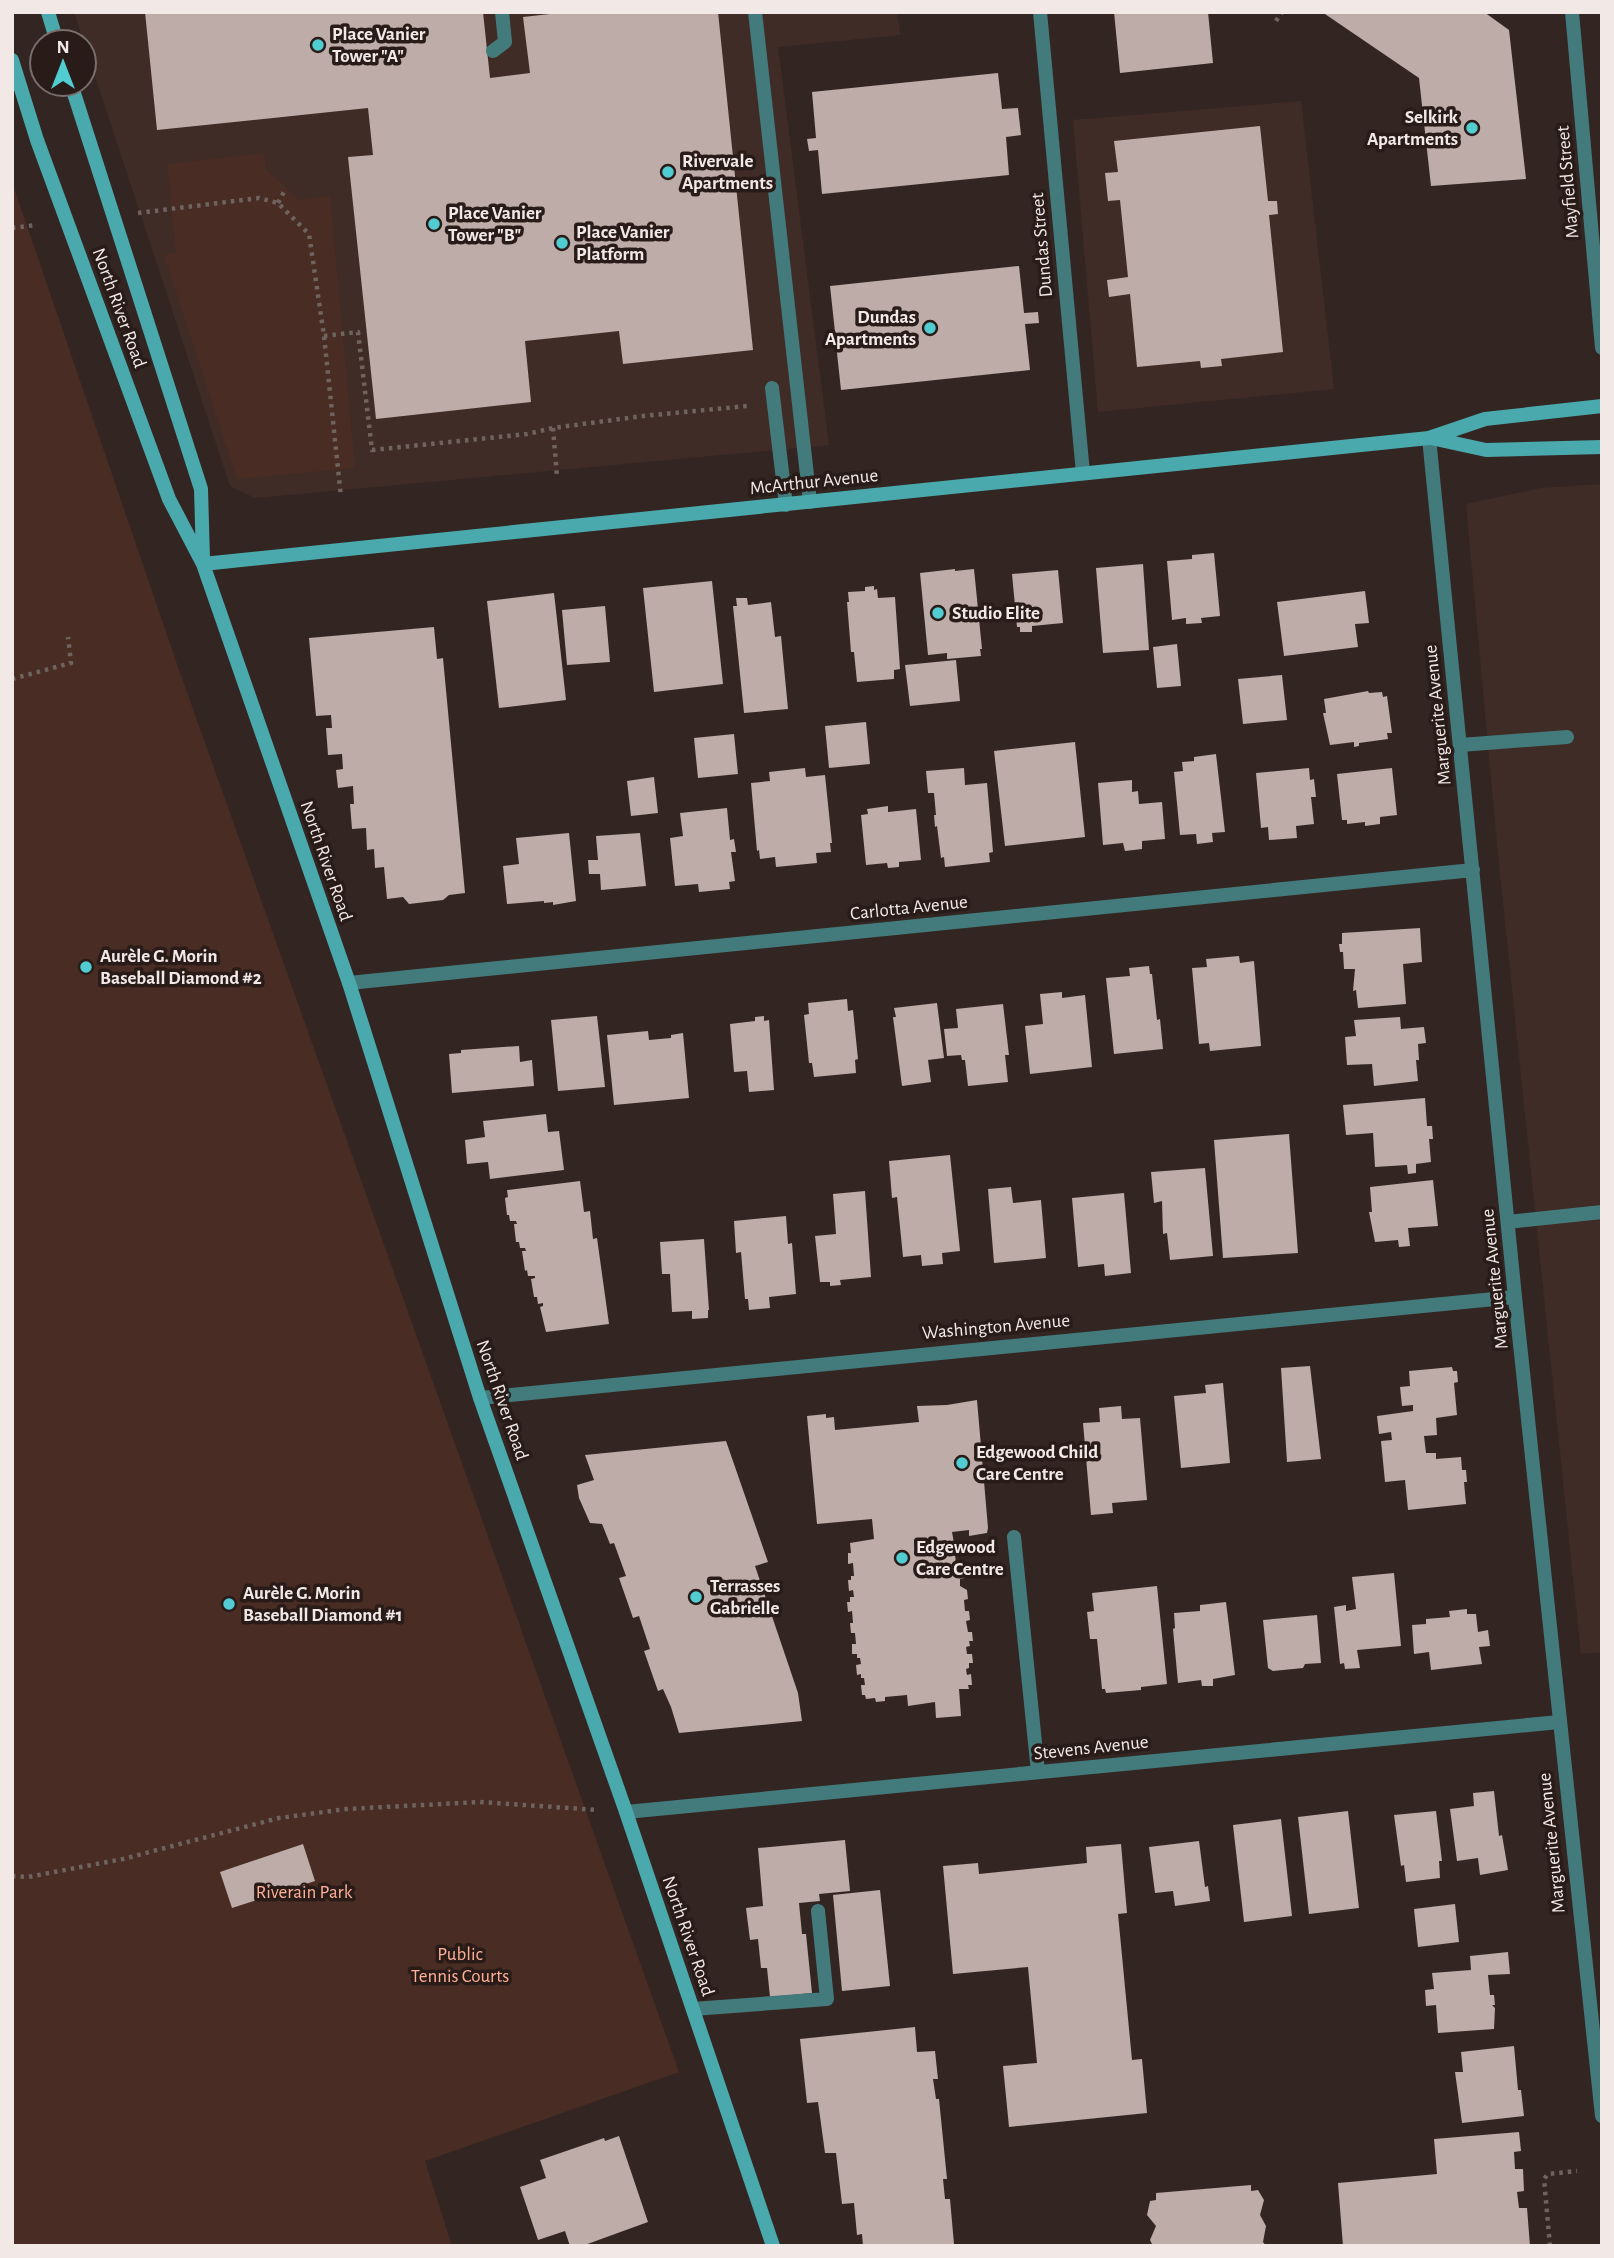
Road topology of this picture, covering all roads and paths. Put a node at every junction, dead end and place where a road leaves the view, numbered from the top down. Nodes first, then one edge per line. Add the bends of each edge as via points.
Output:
1 (502, 12) edge
2 (755, 12) edge
3 (1040, 12) edge
4 (1282, 12) edge
5 (1572, 12) edge
6 (1276, 21) dead end
7 (494, 51) dead end
8 (12, 60) edge
9 (76, 98) edge
10 (286, 188) dead end
11 (278, 203) junction
12 (114, 217) junction
13 (36, 225) dead end
14 (12, 229) edge
15 (324, 336) junction
16 (1602, 348) edge
17 (772, 388) dead end
18 (755, 405) dead end
19 (1602, 406) edge
20 (553, 428) junction
21 (1429, 438) junction
22 (1602, 447) edge
23 (1083, 473) junction
24 (557, 477) dead end
25 (341, 497) dead end
26 (810, 502) junction
27 (786, 505) junction
28 (203, 564) junction
29 (68, 637) dead end
30 (12, 679) edge
31 (1567, 737) dead end
32 (1460, 745) junction
33 (1472, 870) junction
34 (349, 983) junction
35 (1602, 1212) edge
36 (1508, 1222) junction
37 (1516, 1297) junction
38 (480, 1398) junction
39 (1014, 1537) dead end
40 (1559, 1721) junction
41 (1038, 1772) junction
42 (626, 1812) junction
43 (12, 1875) edge
44 (818, 1911) dead end
45 (1595, 2001) edge
46 (693, 2010) junction
47 (1602, 2116) edge
48 (1577, 2171) dead end
49 (773, 2246) edge
50 (1550, 2246) edge

1 - 7 street via 505,42
2 - 26 street
3 - 23 street, Dundas Street
4 - 6 path
5 - 16 street, Mayfield Street
8 - 28 main road, North River Road via 169,499
9 - 12 main road, North River Road
10 - 11 path
11 - 12 path via 259,198
11 - 15 path via 309,234
12 - 28 main road, North River Road via 201,489
13 - 14 path
15 - 20 path via 358,332 372,450
15 - 25 path
17 - 27 street
18 - 20 path
19 - 21 main road, McArthur Avenue via 1485,419
20 - 24 path
21 - 22 main road, McArthur Avenue via 1486,450
21 - 23 main road, McArthur Avenue
21 - 32 street, Marguerite Avenue
23 - 26 main road, McArthur Avenue
26 - 27 main road, McArthur Avenue
27 - 28 main road, McArthur Avenue
28 - 34 main road, North River Road
29 - 30 path via 71,663
31 - 32 street
32 - 33 street, Marguerite Avenue
33 - 34 street, Carlotta Avenue
33 - 36 street, Marguerite Avenue
34 - 38 main road, North River Road
35 - 36 street
36 - 37 street, Marguerite Avenue
37 - 38 street, Washington Avenue
37 - 40 street, Marguerite Avenue
38 - 42 main road, North River Road
39 - 41 street
40 - 41 street, Stevens Avenue
40 - 45 street, Marguerite Avenue
41 - 42 street, Stevens Avenue
42 - 43 path via 480,1802 346,1809 278,1818 123,1859 28,1877
42 - 46 main road, North River Road
44 - 46 street via 827,1999
45 - 47 street, Marguerite Avenue
46 - 49 main road, North River Road
48 - 50 path via 1548,2174 1544,2179

